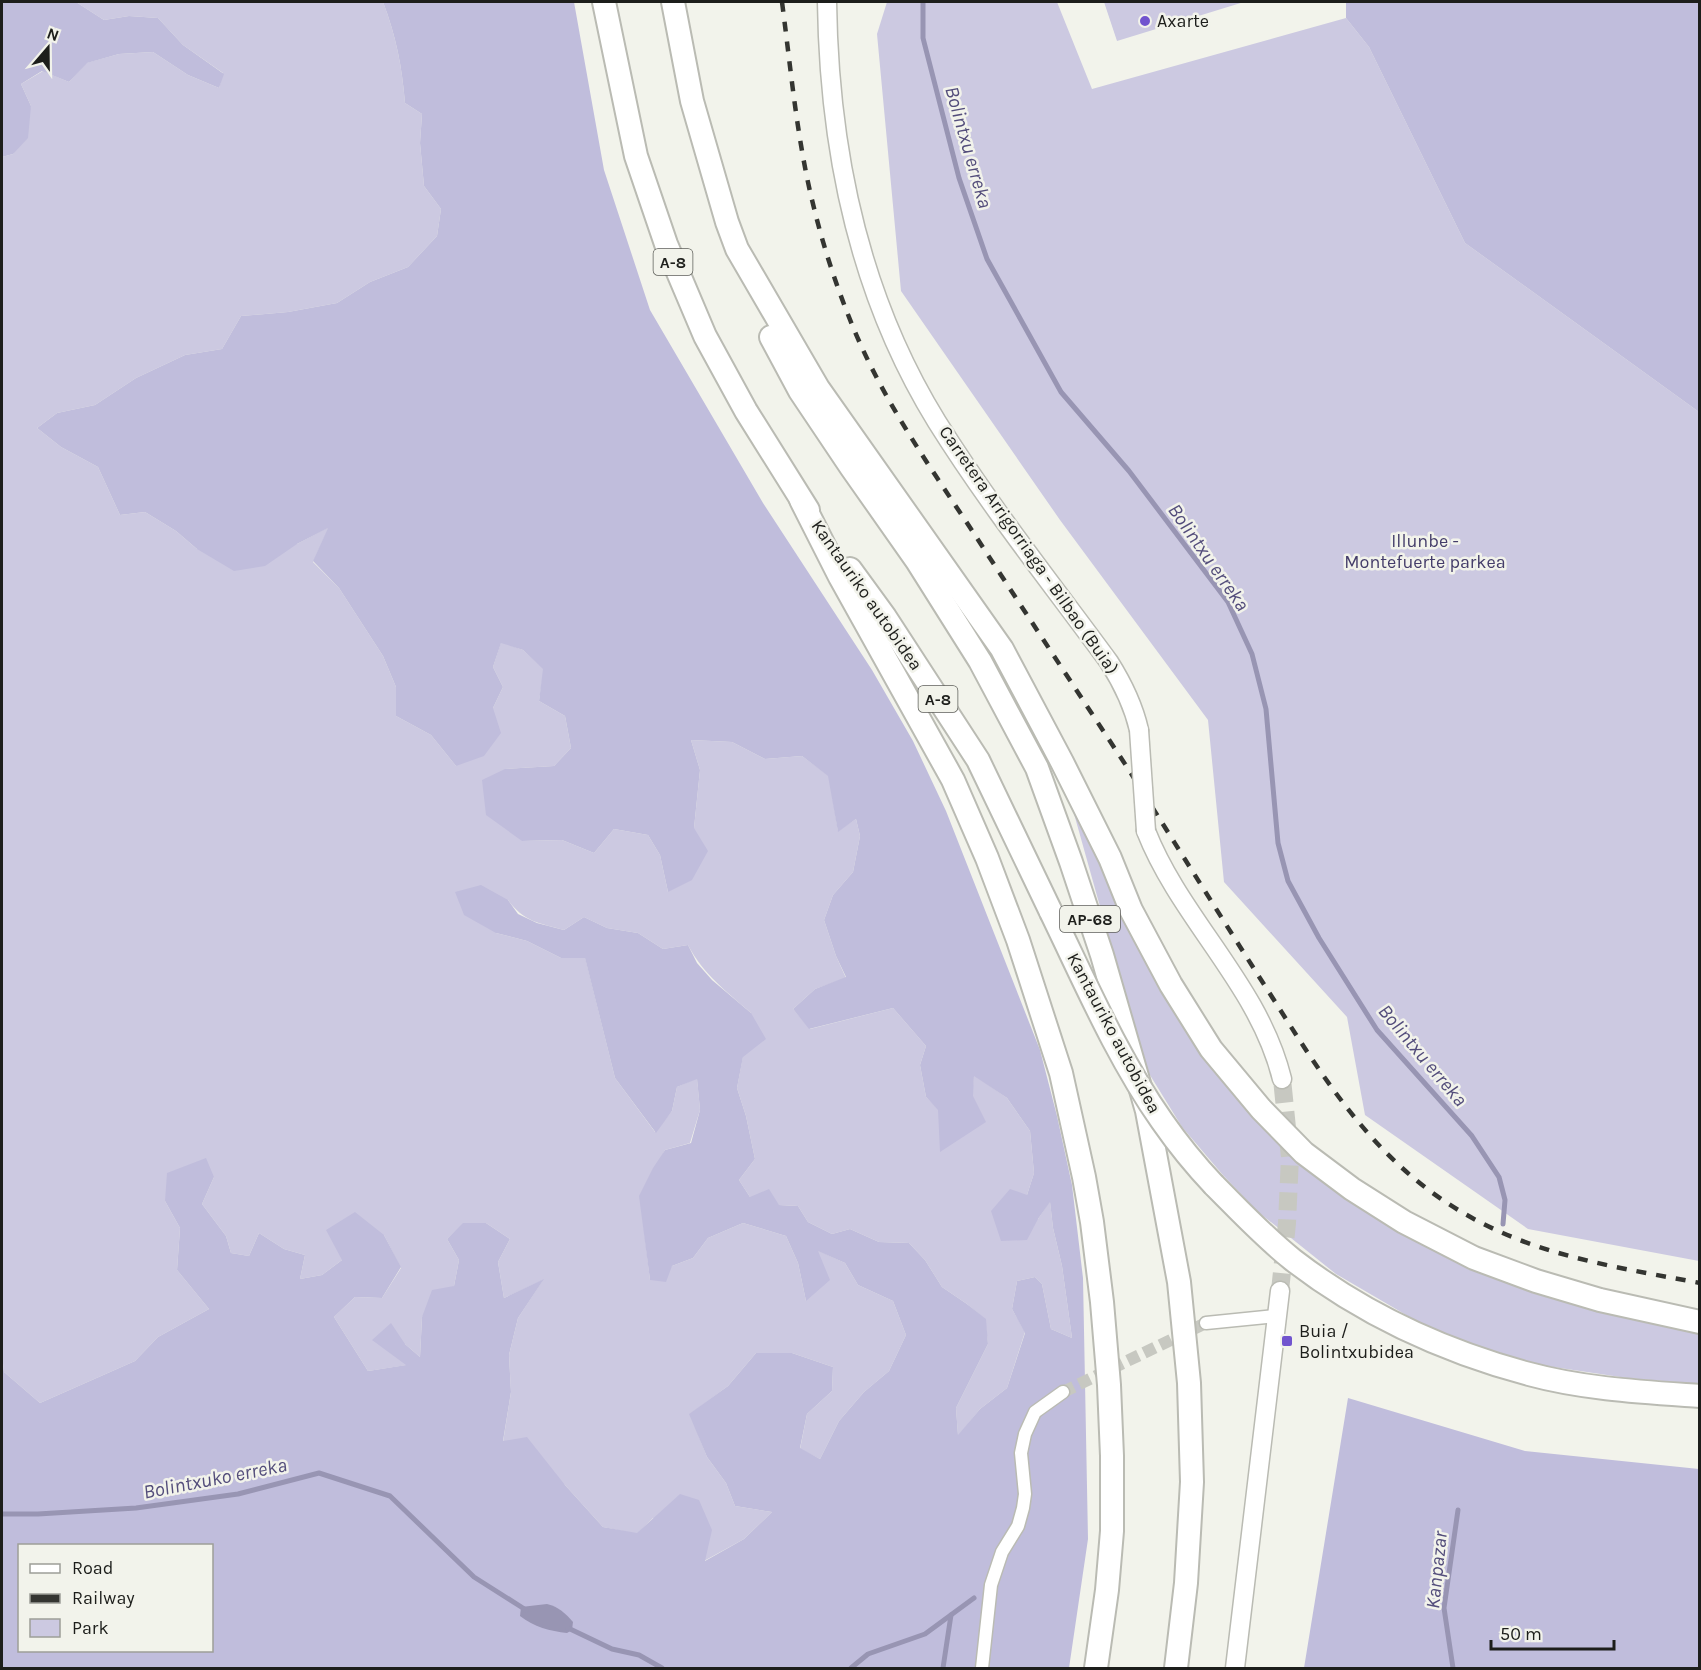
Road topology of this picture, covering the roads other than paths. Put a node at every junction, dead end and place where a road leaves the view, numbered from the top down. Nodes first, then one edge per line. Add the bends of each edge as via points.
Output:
1 (604, 2) edge
2 (673, 2) edge
3 (827, 2) edge
4 (736, 249) junction
5 (801, 500) junction
6 (1282, 1079) tunnel mouth
7 (1280, 1291) tunnel mouth
8 (1276, 1316) junction
9 (1700, 1322) edge
10 (1206, 1323) tunnel mouth
11 (1063, 1392) tunnel mouth
12 (1700, 1396) edge
13 (982, 1668) edge
14 (1096, 1668) edge
15 (1176, 1668) edge
16 (1235, 1668) edge

1 - 5 highway, Kantauriko autobidea / A-8 via 636,156 666,244 705,336
2 - 4 highway via 692,101
3 - 6 street, Carretera Arrigorriaga - Bilbao (Buia), bridge via 828,47 844,183 868,275 891,333 937,421 1114,669 1133,706 1139,730 1146,831 1155,853 1260,1020
4 - 9 highway via 818,388 1002,649 1171,985 1211,1048 1261,1109 1305,1153 1352,1189 1440,1242 1536,1281
4 - 15 highway, AP-68 via 761,319 800,391 918,561 980,661 1037,768 1102,955 1147,1111 1179,1282 1189,1383 1192,1482
5 - 12 highway, Kantauriko autobidea / A-8, bridge via 885,617 978,760 1137,1080 1161,1120 1214,1185 1270,1240 1321,1281 1387,1321 1456,1352 1530,1374 1574,1382
5 - 14 highway via 953,780 1018,940 1061,1074 1092,1222 1109,1385 1112,1531
7 - 8 street
8 - 10 street
8 - 16 street
11 - 13 street via 1035,1412 1025,1434 1021,1453 1023,1508 991,1585

